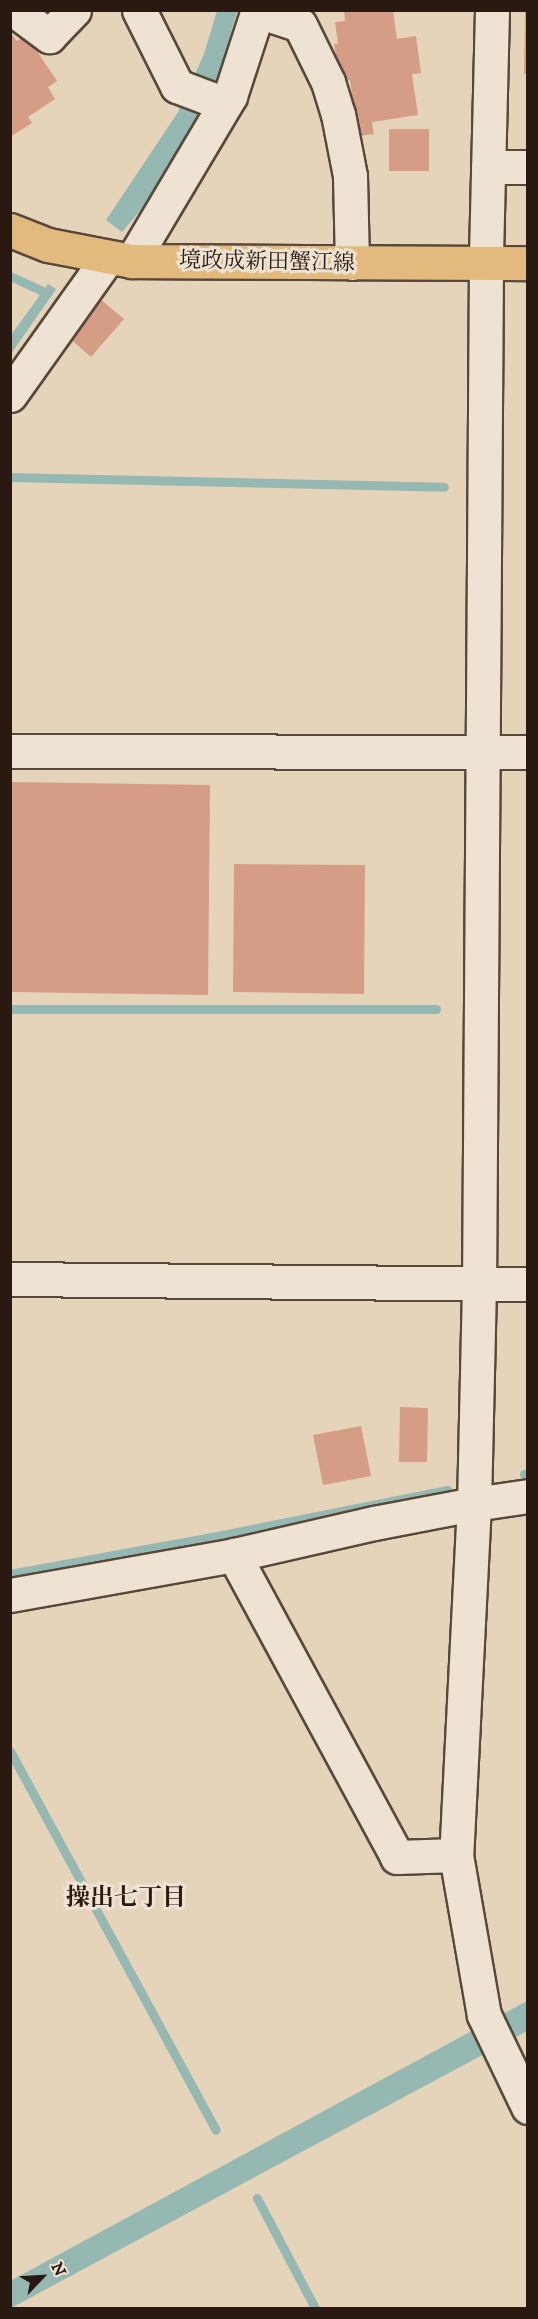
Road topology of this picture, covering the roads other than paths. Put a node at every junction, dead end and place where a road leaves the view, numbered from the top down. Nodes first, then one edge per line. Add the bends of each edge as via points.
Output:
1 (14, 10) edge
2 (74, 10) edge
3 (139, 10) edge
4 (492, 10) edge
5 (258, 11) edge
6 (220, 102) junction
7 (528, 166) edge
8 (488, 167) junction
9 (10, 230) edge
10 (120, 259) junction
11 (352, 263) junction
12 (528, 263) edge
13 (486, 264) junction
14 (10, 395) edge
15 (10, 751) edge
16 (484, 752) junction
17 (528, 752) edge
18 (10, 1279) edge
19 (528, 1284) edge
20 (479, 1285) junction
21 (528, 1496) edge
22 (474, 1503) junction
23 (234, 1555) junction
24 (10, 1595) edge
25 (456, 1855) junction
26 (528, 2107) edge

1 - 2 street via 49,36
3 - 6 street via 177,86
4 - 8 street
5 - 6 street
5 - 11 street via 300,25 328,82 350,176
6 - 10 street
7 - 8 street
8 - 13 street
9 - 10 main road, 境政成新田蟹江線 via 48,245
10 - 11 main road, 境政成新田蟹江線
10 - 14 street
11 - 13 main road, 境政成新田蟹江線
12 - 13 main road, 境政成新田蟹江線
13 - 16 street
15 - 16 street
16 - 17 street
16 - 20 street
18 - 20 street
19 - 20 street
20 - 22 street
21 - 22 street
22 - 23 street
22 - 25 street
23 - 24 street
23 - 25 street via 397,1857
25 - 26 street via 484,2015

